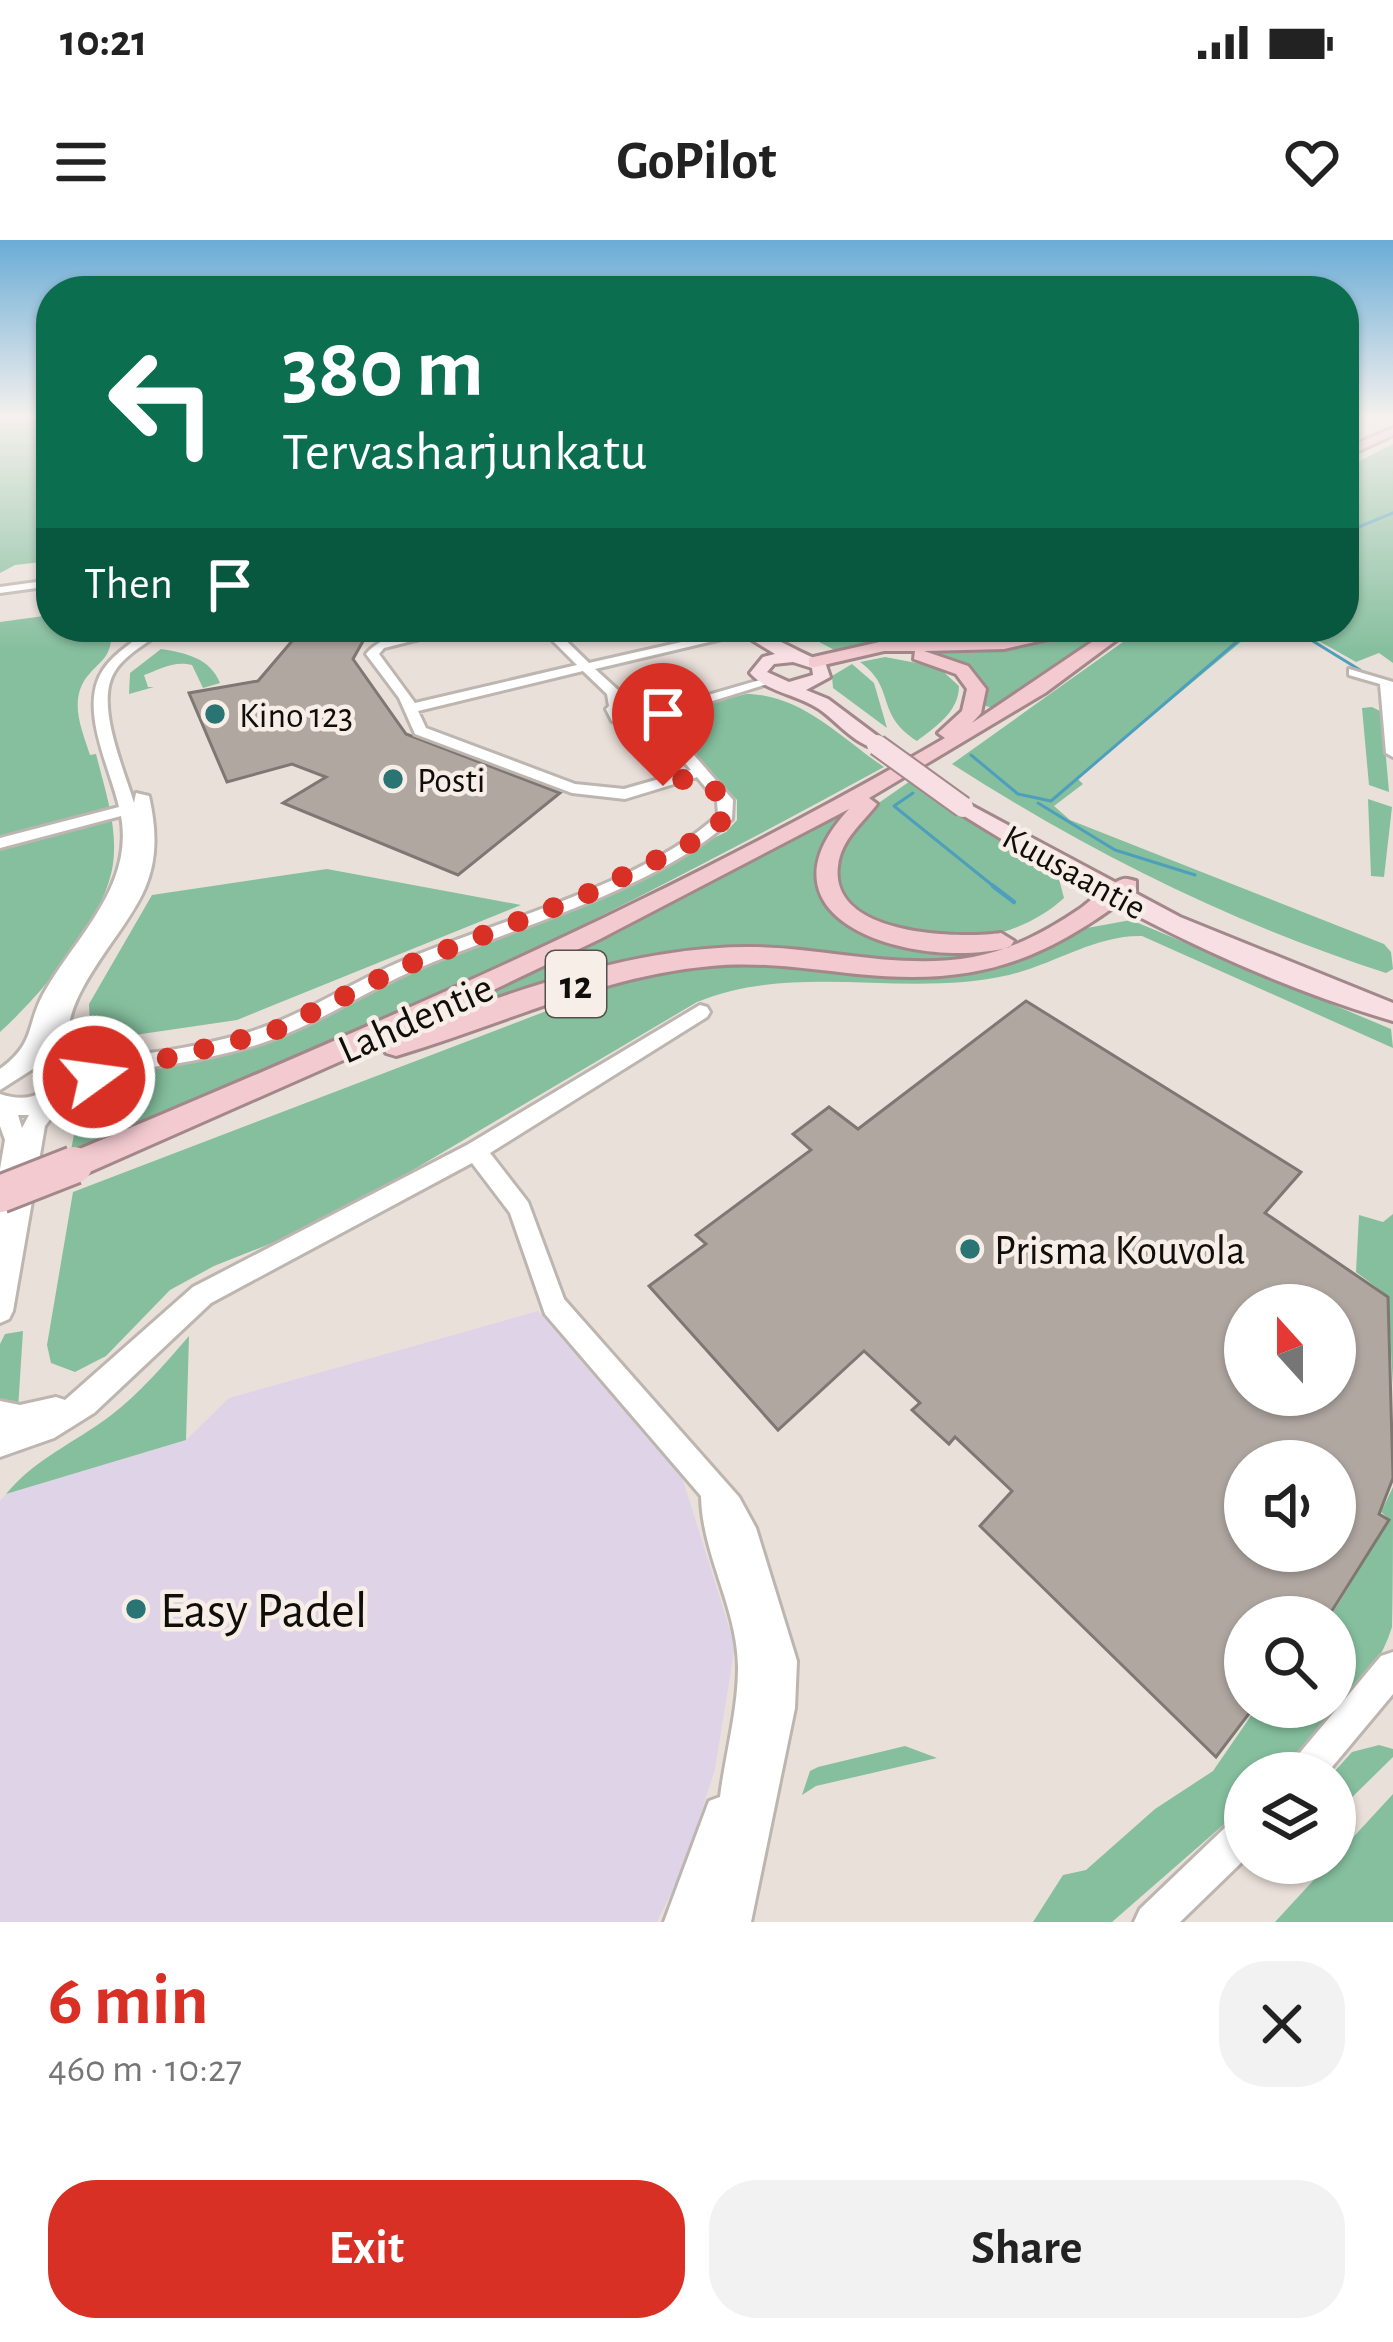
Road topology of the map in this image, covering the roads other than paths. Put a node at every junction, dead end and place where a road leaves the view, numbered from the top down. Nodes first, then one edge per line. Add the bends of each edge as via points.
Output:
1 (36, 585) edge
2 (0, 590) edge
3 (142, 642) edge
4 (153, 642) edge
5 (396, 642) edge
6 (562, 642) edge
7 (569, 642) edge
8 (679, 642) edge
9 (740, 642) edge
10 (758, 642) edge
11 (1018, 642) edge
12 (1103, 642) edge
13 (590, 665) junction
14 (811, 666) junction
15 (1354, 672) dead end
16 (767, 675) junction
17 (665, 698) junction
18 (638, 706) junction
19 (408, 709) junction
20 (628, 722) junction
21 (884, 742) junction
22 (1393, 753) edge
23 (933, 754) junction
24 (900, 772) junction
25 (695, 773) junction
26 (137, 806) junction
27 (0, 844) edge
28 (1110, 886) junction
29 (1393, 996) edge
30 (700, 1012) dead end
31 (1393, 1012) edge
32 (192, 1052) junction
33 (64, 1061) junction
34 (23, 1064) junction
35 (248, 1091) junction
36 (56, 1095) junction
37 (1, 1096) edge
38 (475, 1150) junction
39 (0, 1194) edge
40 (0, 1240) edge
41 (0, 1311) edge
42 (110, 1382) junction
43 (0, 1414) edge
44 (0, 1443) edge
45 (716, 1492) junction
46 (1387, 1690) edge
47 (1326, 1752) edge
48 (739, 1769) junction
49 (1224, 1854) edge
50 (683, 1922) edge
51 (706, 1922) edge
52 (732, 1922) edge
53 (1154, 1922) edge

1 - 2 street
3 - 26 street via 114,665 101,689 106,729
4 - 26 street via 125,665 112,693
5 - 19 street via 375,647 372,657
6 - 13 street
7 - 13 street
8 - 13 street
9 - 16 main road, Kuusaantie
10 - 14 main road, Kuusaantie
11 - 14 highway via 884,646
12 - 23 highway, Lahdentie
13 - 18 street via 613,693
13 - 19 street
14 - 16 main road
14 - 16 main road
14 - 21 main road, Kuusaantie
14 - 23 highway via 898,652 962,670 975,683 976,705 935,742
15 - 22 street via 1386,682
16 - 17 street
16 - 18 street
16 - 21 main road, Kuusaantie
17 - 18 street
17 - 18 street
18 - 20 street
18 - 20 street via 613,715
18 - 25 street
19 - 25 street via 437,740 572,788 606,794
20 - 25 street
21 - 28 main road, Kuusaantie, bridge
23 - 24 highway, Lahdentie
24 - 28 highway via 838,828 823,856 828,888 856,918 911,940 977,946 1028,930
24 - 35 highway, Lahdentie via 534,962
25 - 32 street via 724,797 726,816 714,830 274,1031
26 - 27 street
26 - 33 street via 148,844 140,877 65,1002 55,1036
26 - 34 street via 123,881 54,991
28 - 29 main road, Kuusaantie
28 - 31 main road, Kuusaantie via 1240,956
28 - 35 highway, 12 via 1023,953 978,966 782,954 681,961 566,987 279,1090
30 - 38 street
32 - 33 street
32 - 36 street
33 - 34 street
33 - 36 street via 72,1073
34 - 37 street
35 - 39 highway, Lahdentie, bridge
36 - 37 street via 24,1108
36 - 41 street via 34,1124
37 - 40 street via 16,1140
38 - 42 street via 202,1295
38 - 45 street via 520,1209 554,1306
42 - 43 street via 39,1415
42 - 44 street via 64,1418
45 - 48 street via 754,1668
45 - 52 street via 741,1528 781,1661
46 - 47 street
48 - 50 street
48 - 51 street
49 - 53 street

